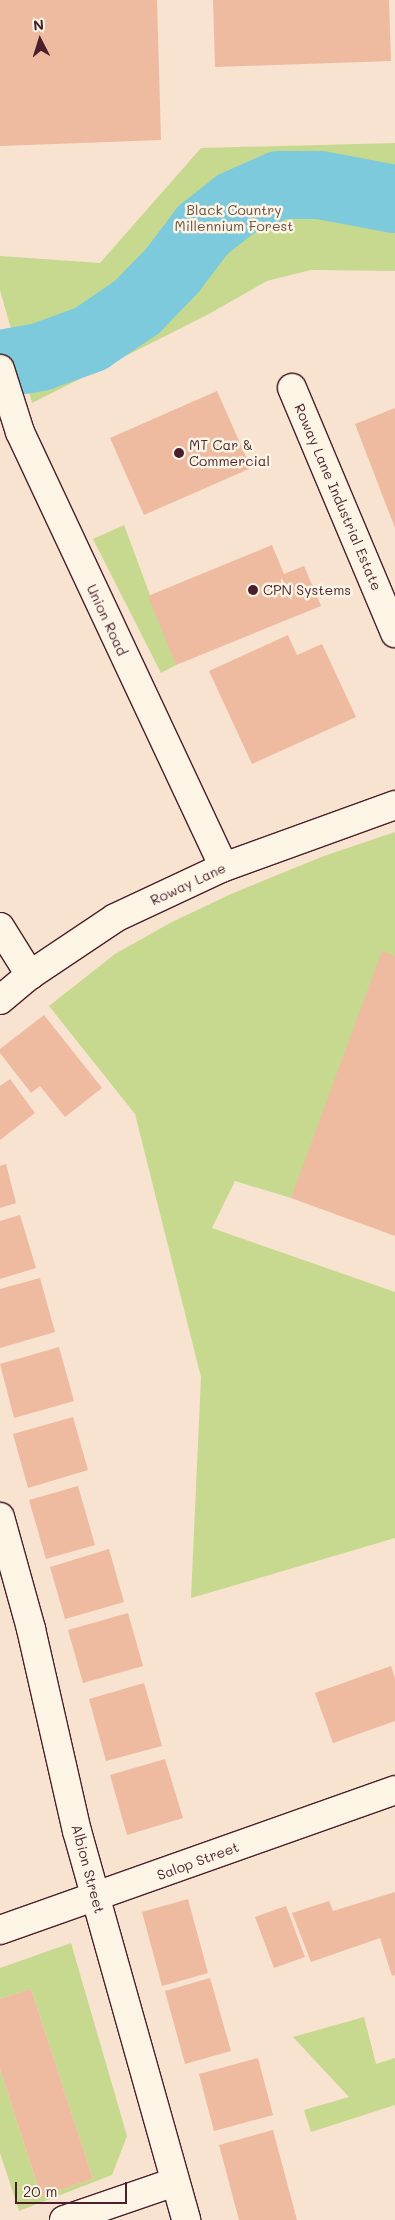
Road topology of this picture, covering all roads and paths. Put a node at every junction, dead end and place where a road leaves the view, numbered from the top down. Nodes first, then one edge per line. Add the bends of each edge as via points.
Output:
1 (2, 379) edge
2 (292, 388) dead end
3 (395, 632) edge
4 (395, 805) edge
5 (224, 867) junction
6 (0, 927) edge
7 (30, 975) junction
8 (0, 1000) edge
9 (0, 1517) edge
10 (395, 1790) edge
11 (96, 1897) junction
12 (0, 1930) edge
13 (175, 2182) junction
14 (64, 2220) edge
15 (186, 2220) edge

1 - 5 street, Union Road via 20,432
2 - 3 street, Roway Lane Industrial Estate
4 - 5 street, Roway Lane
5 - 7 street, Roway Lane via 115,918
6 - 7 street
7 - 8 street, Roway Lane
9 - 11 street, Albion Street
10 - 11 street, Salop Street
11 - 12 street, Salop Street
11 - 13 street, Albion Street
13 - 14 street
13 - 15 street, Albion Street

